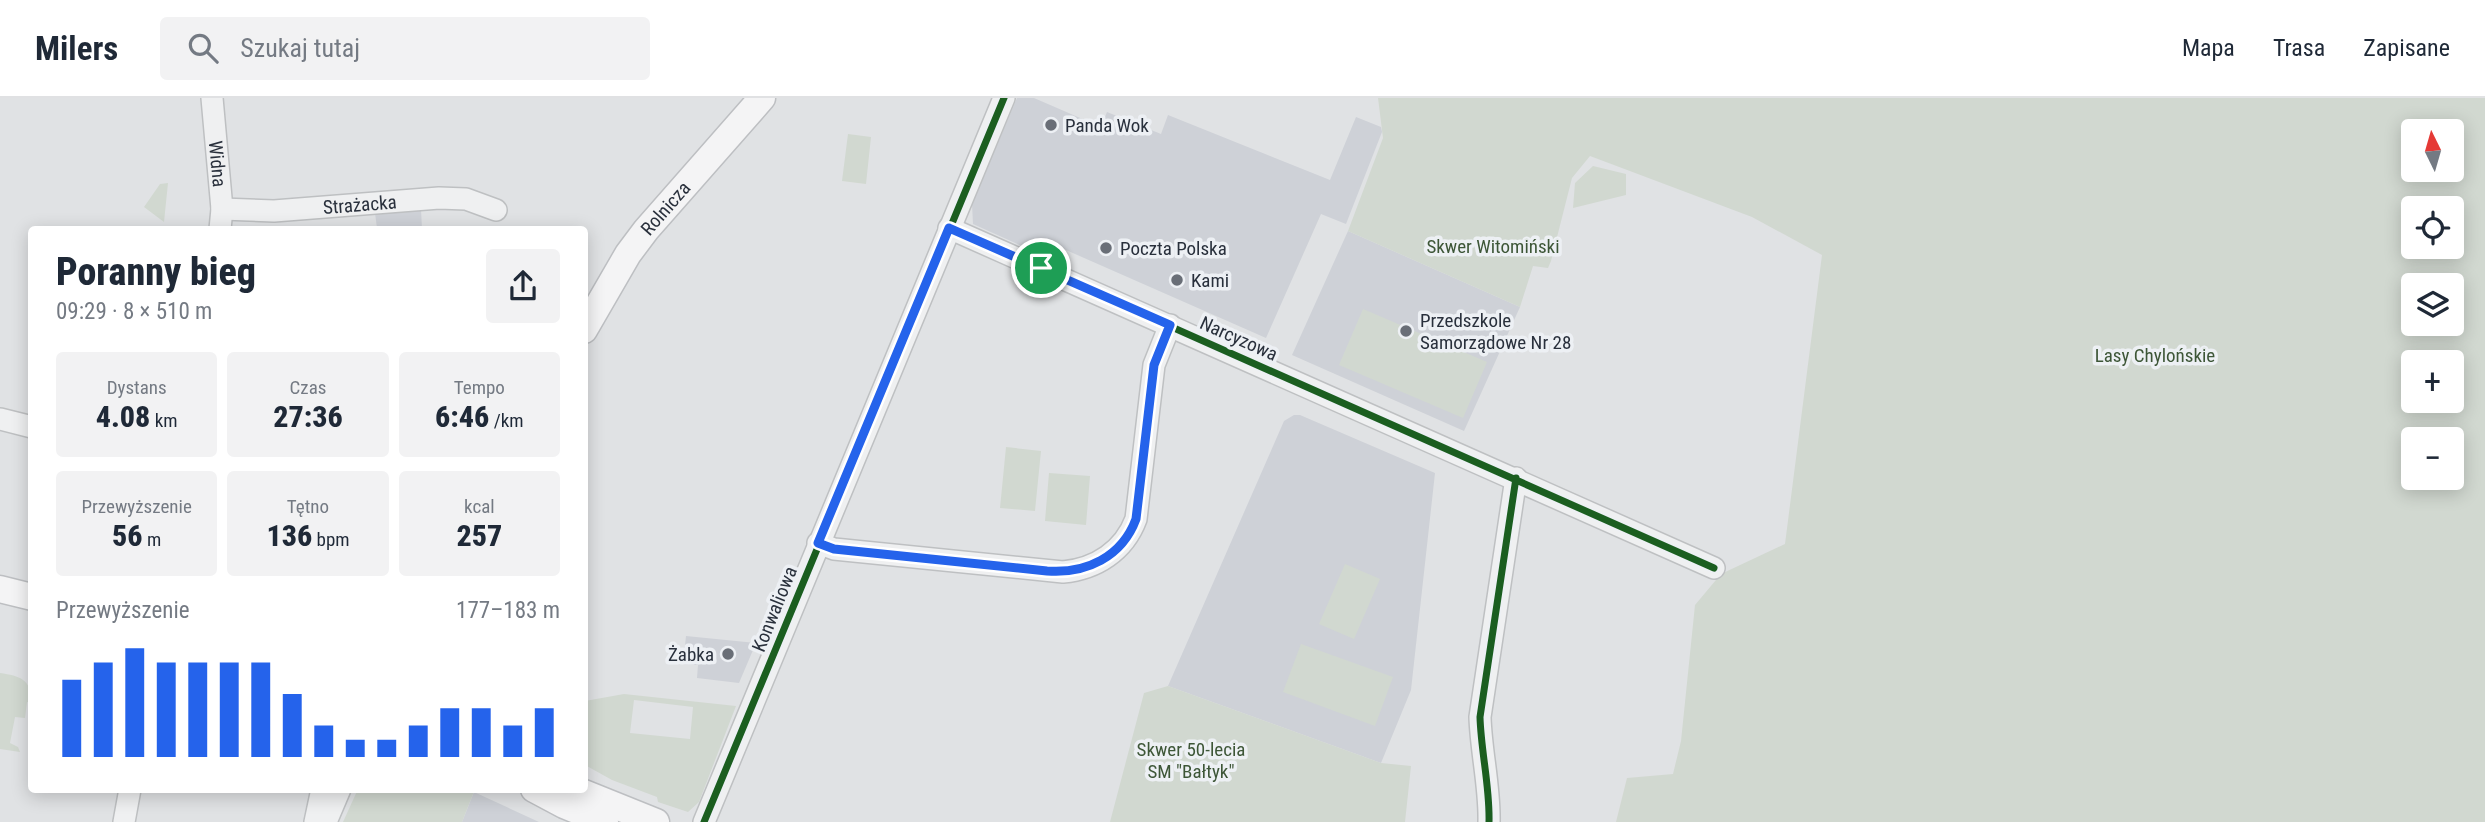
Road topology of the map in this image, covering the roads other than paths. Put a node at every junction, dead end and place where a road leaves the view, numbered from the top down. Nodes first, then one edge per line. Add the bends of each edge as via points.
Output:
1 (212, 98) edge
2 (762, 98) edge
3 (1003, 98) edge
4 (496, 210) dead end
5 (221, 219) edge
6 (949, 228) junction
7 (588, 323) edge
8 (1170, 325) junction
9 (0, 419) edge
10 (28, 426) edge
11 (1516, 478) junction
12 (818, 543) junction
13 (1714, 568) dead end
14 (0, 589) edge
15 (28, 596) edge
16 (129, 793) edge
17 (321, 793) edge
18 (338, 793) edge
19 (542, 793) edge
20 (585, 793) edge
21 (124, 822) edge
22 (316, 822) edge
23 (326, 822) edge
24 (605, 822) edge
25 (656, 822) edge
26 (704, 822) edge
27 (1489, 822) edge

1 - 5 street, Widna
2 - 7 main road, Rolnicza via 646,230
3 - 6 street, Konwaliowa
4 - 5 street, Strażacka via 466,199 439,198
6 - 8 street, Narcyzowa
6 - 12 street, Konwaliowa
8 - 11 street, Narcyzowa
8 - 12 street via 1154,365 1136,519 1108,557 1063,572 834,549
9 - 10 street
11 - 13 street, Narcyzowa
11 - 27 street via 1479,717
12 - 26 street, Konwaliowa
14 - 15 main road
16 - 21 street
17 - 22 street
18 - 23 street
19 - 24 main road
20 - 25 main road

